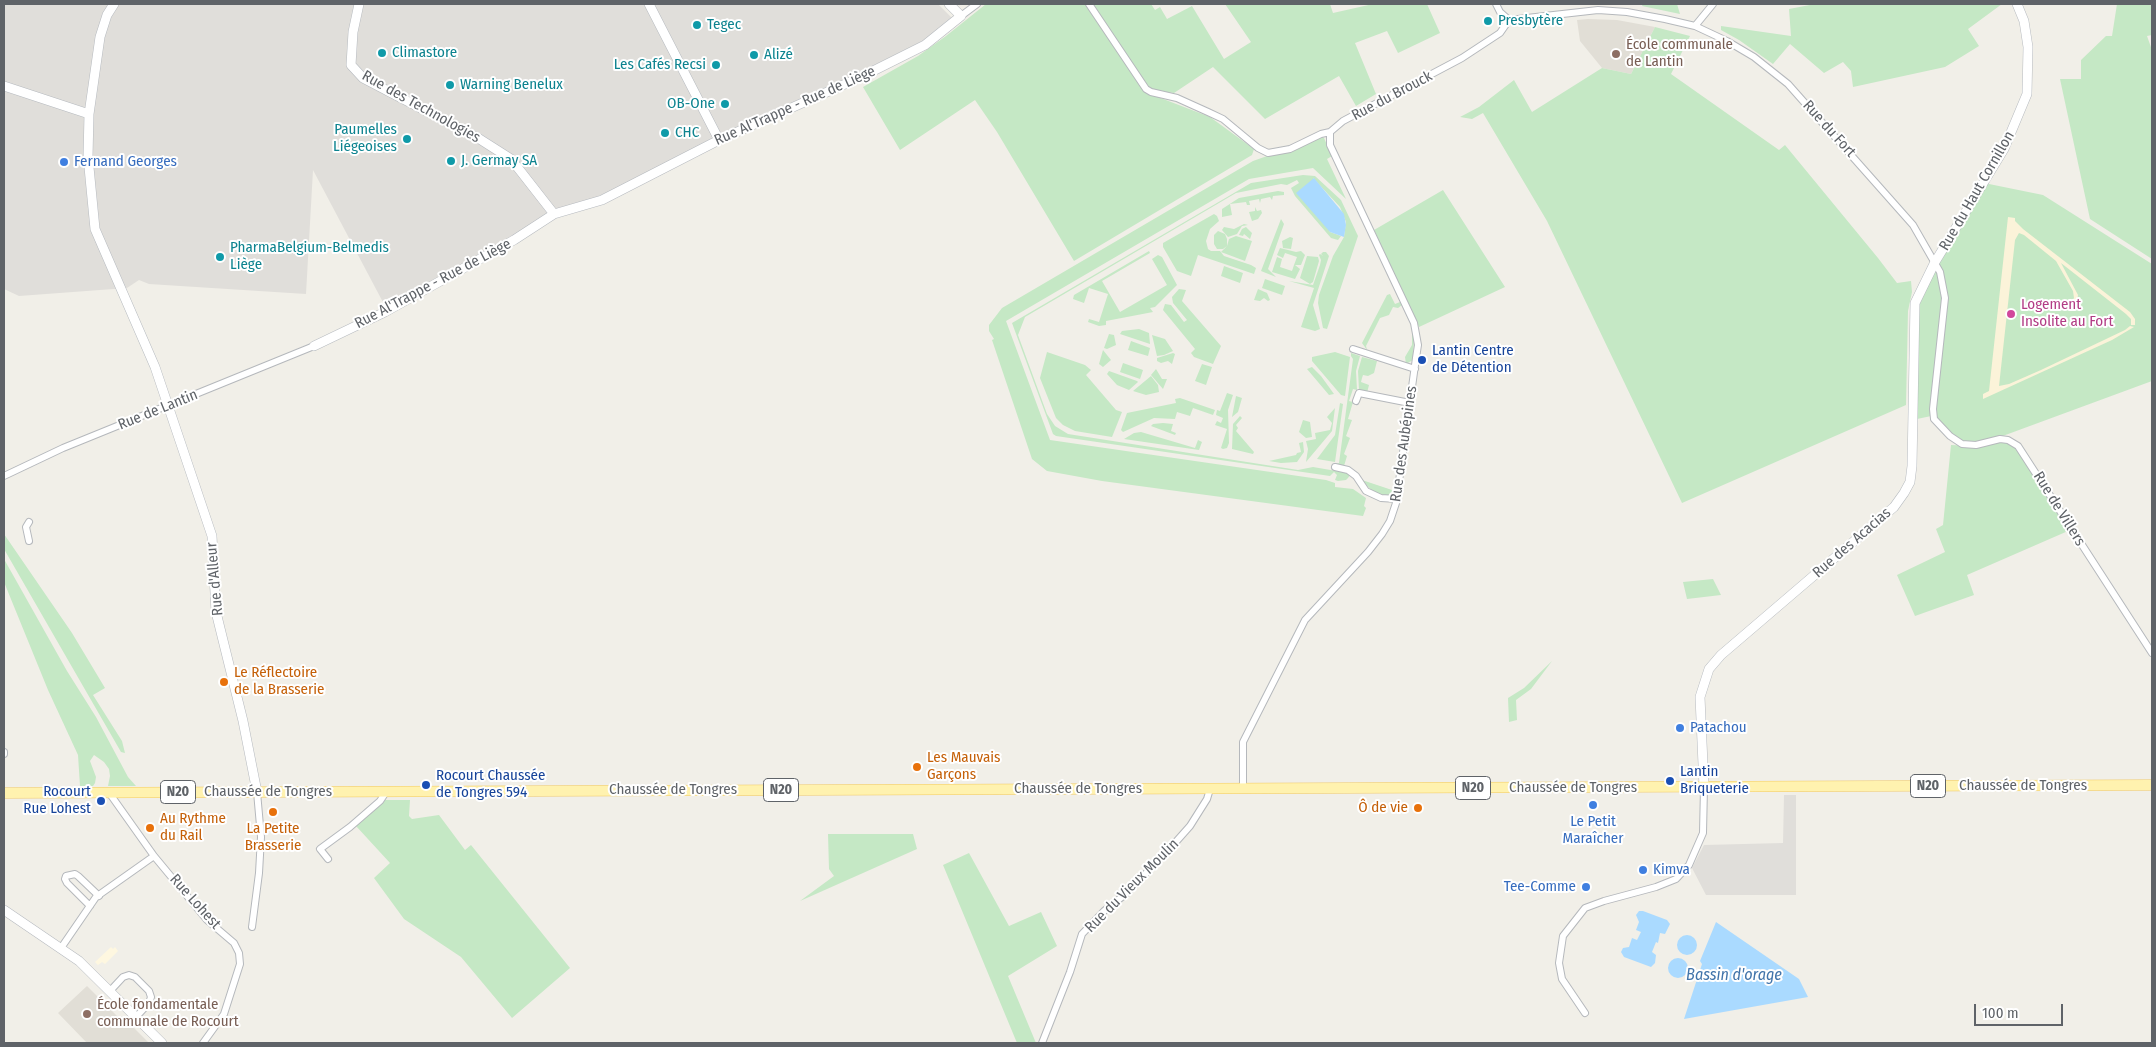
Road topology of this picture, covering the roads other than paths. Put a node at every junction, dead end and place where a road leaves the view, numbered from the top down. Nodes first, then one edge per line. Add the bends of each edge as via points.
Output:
1 (114, 4) edge
2 (359, 4) edge
3 (649, 4) edge
4 (949, 4) edge
5 (977, 4) edge
6 (1089, 4) edge
7 (1496, 4) edge
8 (1713, 4) edge
9 (2017, 4) edge
10 (961, 16) junction
11 (1509, 20) junction
12 (1695, 26) junction
13 (4, 86) edge
14 (89, 114) junction
15 (1330, 132) junction
16 (719, 140) junction
17 (554, 214) junction
18 (1935, 262) junction
19 (314, 346) joint
20 (1353, 349) dead end
21 (1415, 369) junction
22 (1356, 401) dead end
23 (1410, 403) junction
24 (167, 406) junction
25 (1934, 419) joint
26 (1335, 467) dead end
27 (4, 476) edge
28 (1397, 499) junction
29 (28, 522) dead end
30 (29, 541) dead end
31 (2152, 653) edge
32 (2152, 784) edge
33 (1704, 787) junction
34 (1210, 789) junction
35 (1243, 789) junction
36 (257, 792) junction
37 (386, 792) junction
38 (4, 793) edge
39 (110, 794) junction
40 (154, 856) junction
41 (328, 860) dead end
42 (98, 896) junction
43 (90, 906) junction
44 (4, 910) edge
45 (252, 927) dead end
46 (62, 948) junction
47 (110, 991) junction
48 (1585, 1013) dead end
49 (136, 1017) junction
50 (162, 1043) edge
51 (203, 1043) edge
52 (1042, 1043) edge

1 - 14 street, Rue d'Alleur via 100,37
2 - 17 street, Rue des Technologies via 351,65 363,78 478,138 511,159
3 - 16 street
4 - 10 street
5 - 10 street, Rue Al'Trappe - Rue de Liège
6 - 15 street, Rue du Brouck via 1151,92 1177,98 1222,119 1265,152 1290,149
7 - 11 street
8 - 12 street
9 - 18 street, Rue du Haut Cornillon via 2024,21 2028,47 2027,94 2004,149
10 - 16 street, Rue Al'Trappe - Rue de Liège via 925,45
11 - 12 street, Rue du Fort via 1614,10
11 - 15 street, Rue du Brouck via 1500,33 1462,58
12 - 18 street, Rue du Fort via 1754,57 1788,84 1913,225
13 - 14 street
14 - 24 street, Rue d'Alleur via 88,157 95,229 155,366
15 - 21 street, Rue des Aubépines via 1330,145 1414,323 1418,345
16 - 17 street, Rue Al'Trappe - Rue de Liège via 602,200
17 - 19 street, Rue Al'Trappe - Rue de Liège via 385,312
18 - 25 street, Rue du Fort via 1944,282 1945,298
18 - 33 street, Rue des Acacias via 1915,303 1910,482 1894,507 1721,655 1709,669 1700,696
19 - 24 street, Rue de Lantin
20 - 21 street
21 - 23 street, Rue des Aubépines
22 - 23 street via 1359,393
23 - 28 street, Rue des Aubépines
24 - 27 street, Rue de Lantin via 62,448
24 - 36 street, Rue d'Alleur via 212,536 216,612
25 - 31 street, Rue de Villers via 1941,429 1962,444 2008,440 2018,446
26 - 28 street via 1348,470 1366,490 1381,498
28 - 35 street, Rue des Aubépines via 1382,534 1305,620 1243,742
29 - 30 street
32 - 33 main road, Chaussée de Tongres / N20
33 - 35 main road, Chaussée de Tongres / N20
33 - 48 street via 1703,833 1689,865 1676,879 1585,908 1562,936 1559,963 1562,979
34 - 35 main road, Chaussée de Tongres / N20
34 - 37 main road, Chaussée de Tongres / N20
34 - 52 street, Rue du Vieux Moulin via 1190,826 1127,893 1082,934
36 - 37 main road, Chaussée de Tongres / N20
36 - 39 main road, Chaussée de Tongres / N20
36 - 45 street via 261,837
37 - 41 street via 350,827 320,849
38 - 39 main road, Chaussée de Tongres / N20
39 - 40 street, Rue Lohest
40 - 42 street
40 - 51 street, Rue Lohest via 207,920 234,943 239,953 240,964 224,1014
42 - 43 street
42 - 43 street via 78,876 66,876 67,883
43 - 46 street
44 - 46 street
46 - 47 street
47 - 49 street
47 - 49 street via 129,975 149,991 149,1003
49 - 50 street

